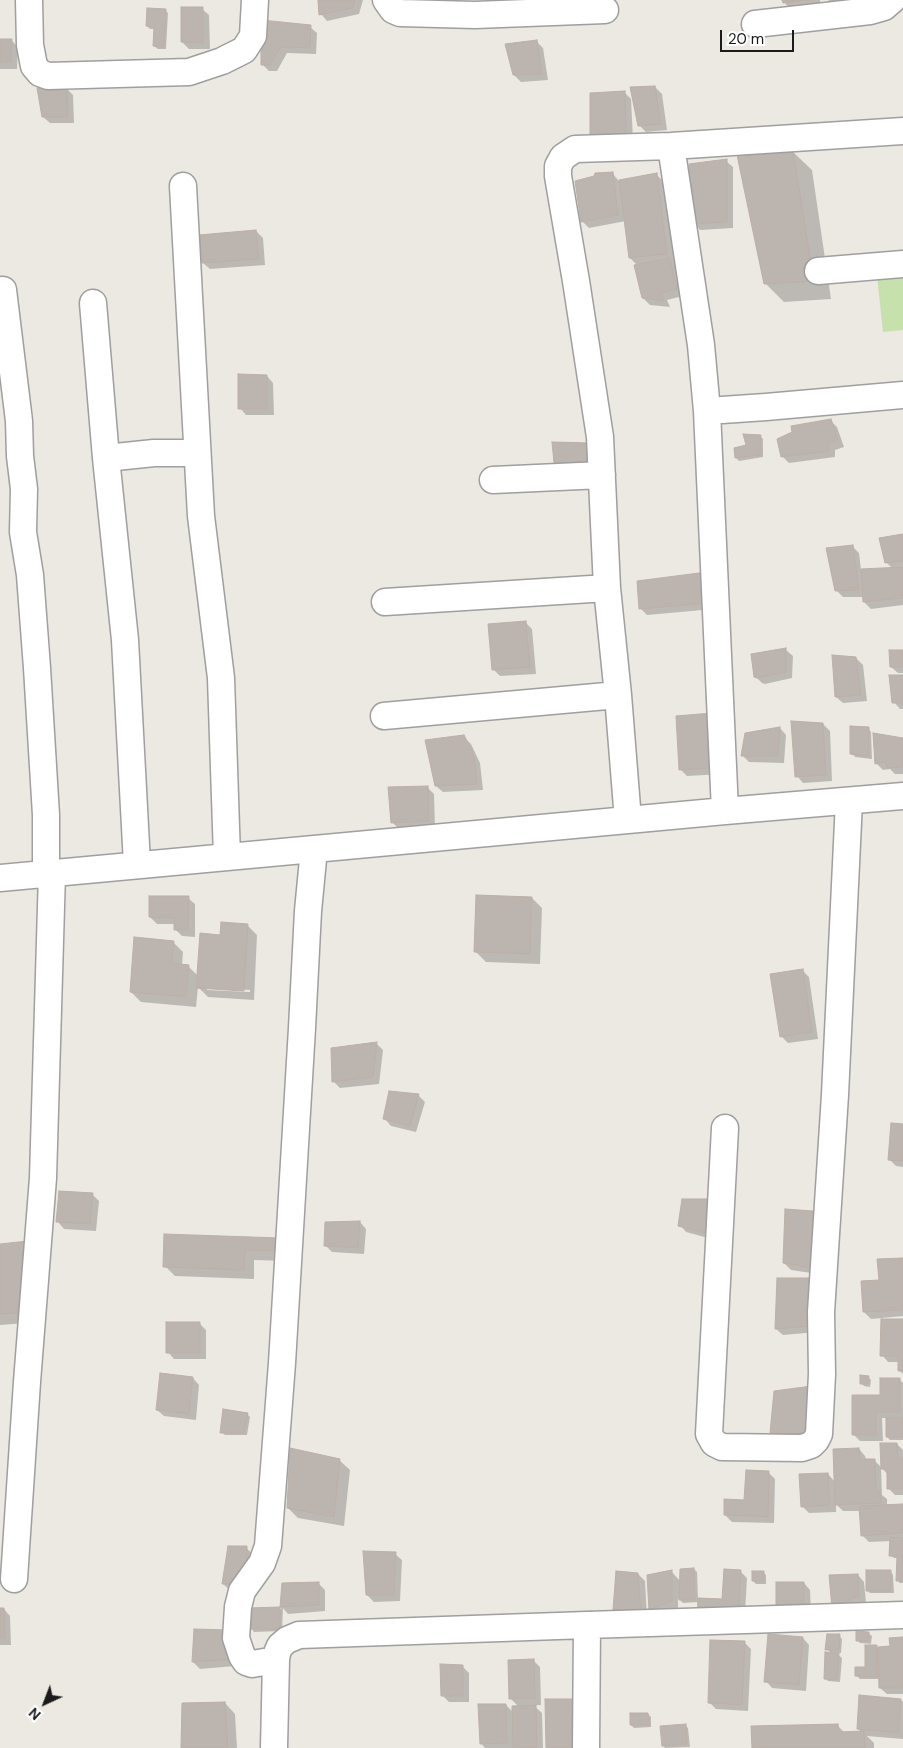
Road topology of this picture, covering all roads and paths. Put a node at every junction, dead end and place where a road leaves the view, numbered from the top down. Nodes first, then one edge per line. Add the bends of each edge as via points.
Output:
1 (29, 0) edge
2 (255, 0) edge
3 (386, 0) edge
4 (892, 0) edge
5 (605, 10) dead end
6 (755, 24) dead end
7 (903, 131) edge
8 (670, 146) junction
9 (183, 186) dead end
10 (903, 264) edge
11 (818, 271) dead end
12 (3, 290) dead end
13 (92, 303) dead end
14 (903, 395) edge
15 (707, 411) junction
16 (197, 453) junction
17 (106, 458) junction
18 (602, 475) junction
19 (493, 480) dead end
20 (607, 588) junction
21 (385, 602) dead end
22 (618, 695) junction
23 (384, 716) dead end
24 (903, 796) edge
25 (849, 801) junction
26 (725, 811) junction
27 (628, 820) junction
28 (314, 849) junction
29 (227, 857) junction
30 (137, 864) junction
31 (49, 873) junction
32 (0, 878) edge
33 (725, 1128) dead end
34 (14, 1579) dead end
35 (903, 1615) edge
36 (587, 1625) junction
37 (276, 1660) junction
38 (274, 1748) edge
39 (586, 1748) edge

1 - 2 street via 34,66 48,76 189,72 222,61 244,50 253,36
3 - 5 street via 393,10 400,13 475,15
4 - 6 street via 884,7 870,11
7 - 8 street
8 - 15 street
8 - 18 street via 575,149 563,157 558,166 600,437
9 - 16 street
10 - 11 street
12 - 31 street via 19,421 24,489 23,532 30,575
13 - 17 street
14 - 15 street
15 - 26 street
16 - 17 street
16 - 29 street via 201,516 221,678
17 - 30 street via 125,640
18 - 19 street
18 - 20 street
20 - 21 street
20 - 22 street
22 - 23 street
22 - 27 street
24 - 25 street
25 - 26 street
25 - 33 street via 821,1312 819,1434 811,1445 802,1448 722,1447 714,1443 709,1434
26 - 27 street
27 - 28 street
28 - 29 street
28 - 37 street via 268,1546 262,1563 242,1591 236,1638 246,1662
29 - 30 street
30 - 31 street
31 - 32 street
31 - 34 street via 43,1178
35 - 36 street
36 - 37 street via 299,1634 280,1646
36 - 39 street
37 - 38 street

